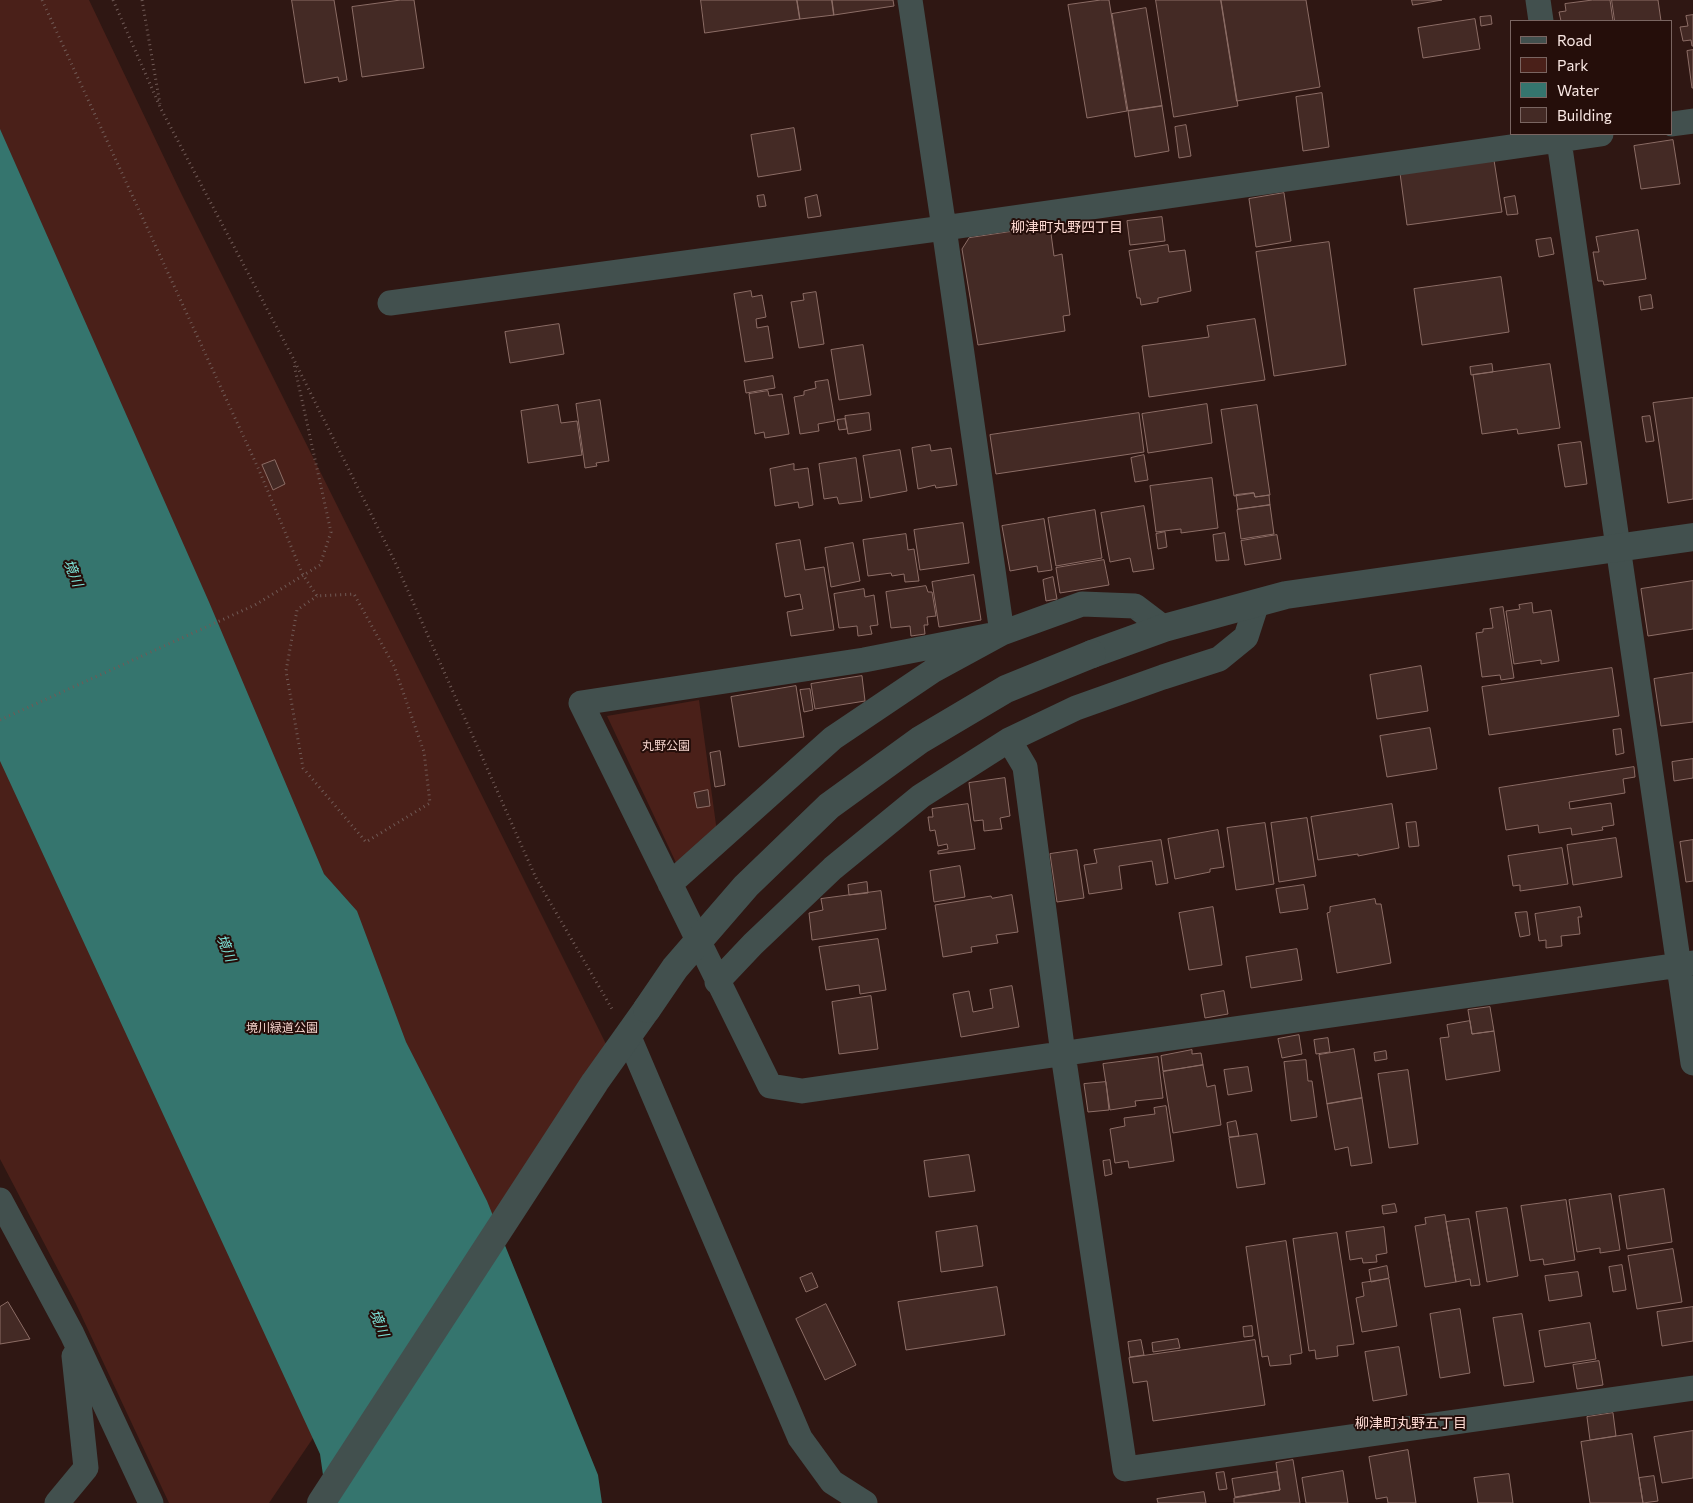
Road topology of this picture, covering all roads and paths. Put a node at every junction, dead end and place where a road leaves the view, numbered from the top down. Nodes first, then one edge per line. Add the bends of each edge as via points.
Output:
1 (42, 0) edge
2 (112, 0) edge
3 (142, 0) edge
4 (910, 0) edge
5 (1538, 0) edge
6 (1541, 20) edge
7 (161, 109) junction
8 (1693, 121) edge
9 (1673, 124) edge
10 (1587, 135) edge
11 (1558, 137) edge
12 (944, 228) junction
13 (390, 303) dead end
14 (293, 358) junction
15 (1693, 537) edge
16 (1618, 548) junction
17 (303, 575) junction
18 (317, 596) junction
19 (1257, 603) junction
20 (1164, 628) junction
21 (1002, 633) junction
22 (0, 720) edge
23 (1009, 740) junction
24 (670, 884) junction
25 (1685, 964) edge
26 (717, 982) junction
27 (628, 1035) junction
28 (1063, 1054) junction
29 (1693, 1063) edge
30 (0, 1200) edge
31 (72, 1334) junction
32 (1693, 1388) edge
33 (57, 1503) edge
34 (151, 1503) edge
35 (321, 1503) edge
36 (865, 1503) edge

1 - 17 path via 259,470
2 - 7 path
3 - 7 path
4 - 12 street
5 - 6 street
7 - 14 path
8 - 9 street
10 - 11 street
11 - 12 street
11 - 16 street
12 - 13 street
12 - 21 street
14 - 17 path via 331,532 320,565
14 - 27 path via 396,564 536,878
15 - 16 street
16 - 19 street via 1286,595
16 - 25 street
17 - 18 path
17 - 22 path via 255,605
18 - 18 path via 354,594 394,666 424,752 430,803 366,842 303,768 286,671 297,610
19 - 20 street
19 - 23 street via 1246,637 1219,659 1076,708
20 - 21 street via 1135,606 1082,604
20 - 27 street, bridge via 1006,688 920,740 830,806 746,886 675,968
21 - 24 street via 934,670 833,738
21 - 24 street via 864,660 581,704
23 - 26 street via 921,796 833,868
23 - 28 street via 1024,767
24 - 26 street
25 - 28 street
25 - 29 street
26 - 28 street via 770,1086 802,1092
27 - 35 street
27 - 36 street via 800,1438 832,1482
28 - 32 street via 1125,1469
30 - 31 street
31 - 33 street via 86,1468
31 - 34 street

